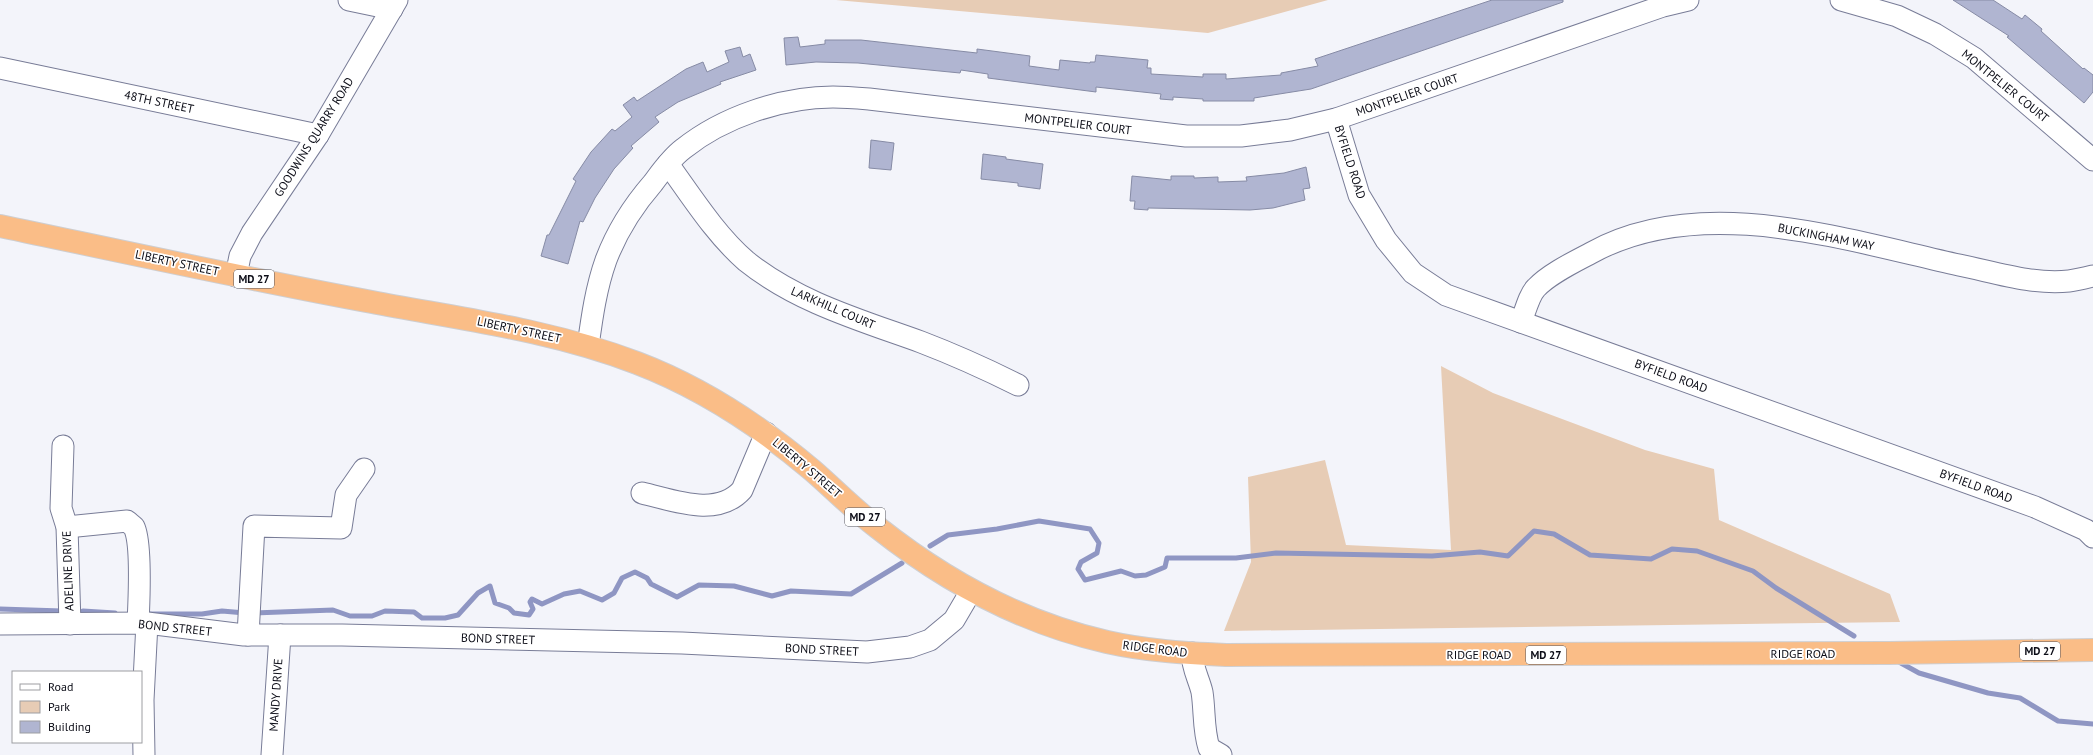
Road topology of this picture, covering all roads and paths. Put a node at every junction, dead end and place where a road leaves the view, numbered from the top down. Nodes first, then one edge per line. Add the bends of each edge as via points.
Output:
1 (349, 0) edge
2 (1688, 0) edge
3 (1841, 0) edge
4 (394, 5) edge
5 (0, 68) edge
6 (1336, 119) junction
7 (318, 135) junction
8 (2093, 160) edge
9 (668, 164) junction
10 (0, 226) edge
11 (236, 276) junction
12 (2093, 276) edge
13 (1521, 322) junction
14 (588, 346) junction
15 (1018, 385) dead end
16 (766, 434) junction
17 (63, 446) dead end
18 (364, 469) dead end
19 (642, 493) dead end
20 (68, 527) junction
21 (2093, 537) edge
22 (971, 591) junction
23 (142, 623) junction
24 (0, 624) edge
25 (70, 624) junction
26 (249, 630) junction
27 (280, 635) junction
28 (2093, 650) edge
29 (1192, 653) junction
30 (144, 755) edge
31 (272, 755) edge
32 (1221, 755) edge

1 - 4 street
2 - 6 street, MONTPELIER COURT via 1663,6
3 - 8 street, MONTPELIER COURT via 1897,16 1935,34 1974,58
4 - 7 street, GOODWINS QUARRY ROAD
5 - 7 street, 48TH STREET
6 - 9 street, MONTPELIER COURT via 1290,130 1241,136 1186,136 869,99 832,97 775,105 746,114 706,134 683,149
6 - 13 street, BYFIELD ROAD via 1359,195 1386,240 1413,273 1446,294
7 - 11 street, GOODWINS QUARRY ROAD via 252,233 240,256
9 - 14 street, MONTPELIER COURT via 636,203 612,245 592,313
9 - 15 street, LARKHILL COURT via 717,231 745,260 773,281 802,297 973,362
10 - 11 highway, LIBERTY STREET / MD 27
11 - 14 highway, LIBERTY STREET / MD 27 via 509,326
12 - 13 street, BUCKINGHAM WAY via 2068,281 2025,279 1802,230 1732,223 1684,225 1634,234 1604,245 1564,268 1536,288
13 - 21 street, BYFIELD ROAD via 2035,507 2086,530
14 - 16 highway, LIBERTY STREET / MD 27 via 640,364 679,382
16 - 19 street via 742,490 735,498 719,505 703,505
16 - 22 highway, LIBERTY STREET / MD 27 via 812,470 875,526
17 - 20 street, ADELINE DRIVE via 61,508
18 - 26 street via 346,495 341,528 254,526
20 - 23 street via 127,521 134,526
20 - 25 street, ADELINE DRIVE
22 - 27 street, BOND STREET via 954,620 930,640 910,647 874,651 682,643
22 - 29 highway, RIDGE ROAD / MD 27 via 1030,618 1092,638 1137,648
23 - 25 street, BOND STREET
23 - 26 street, BOND STREET
23 - 30 street
24 - 25 street, BOND STREET
26 - 27 street, BOND STREET
27 - 31 street, MANDY DRIVE
28 - 29 highway, RIDGE ROAD / MD 27 via 1541,655
29 - 32 street via 1192,665 1202,691 1204,732 1209,748

